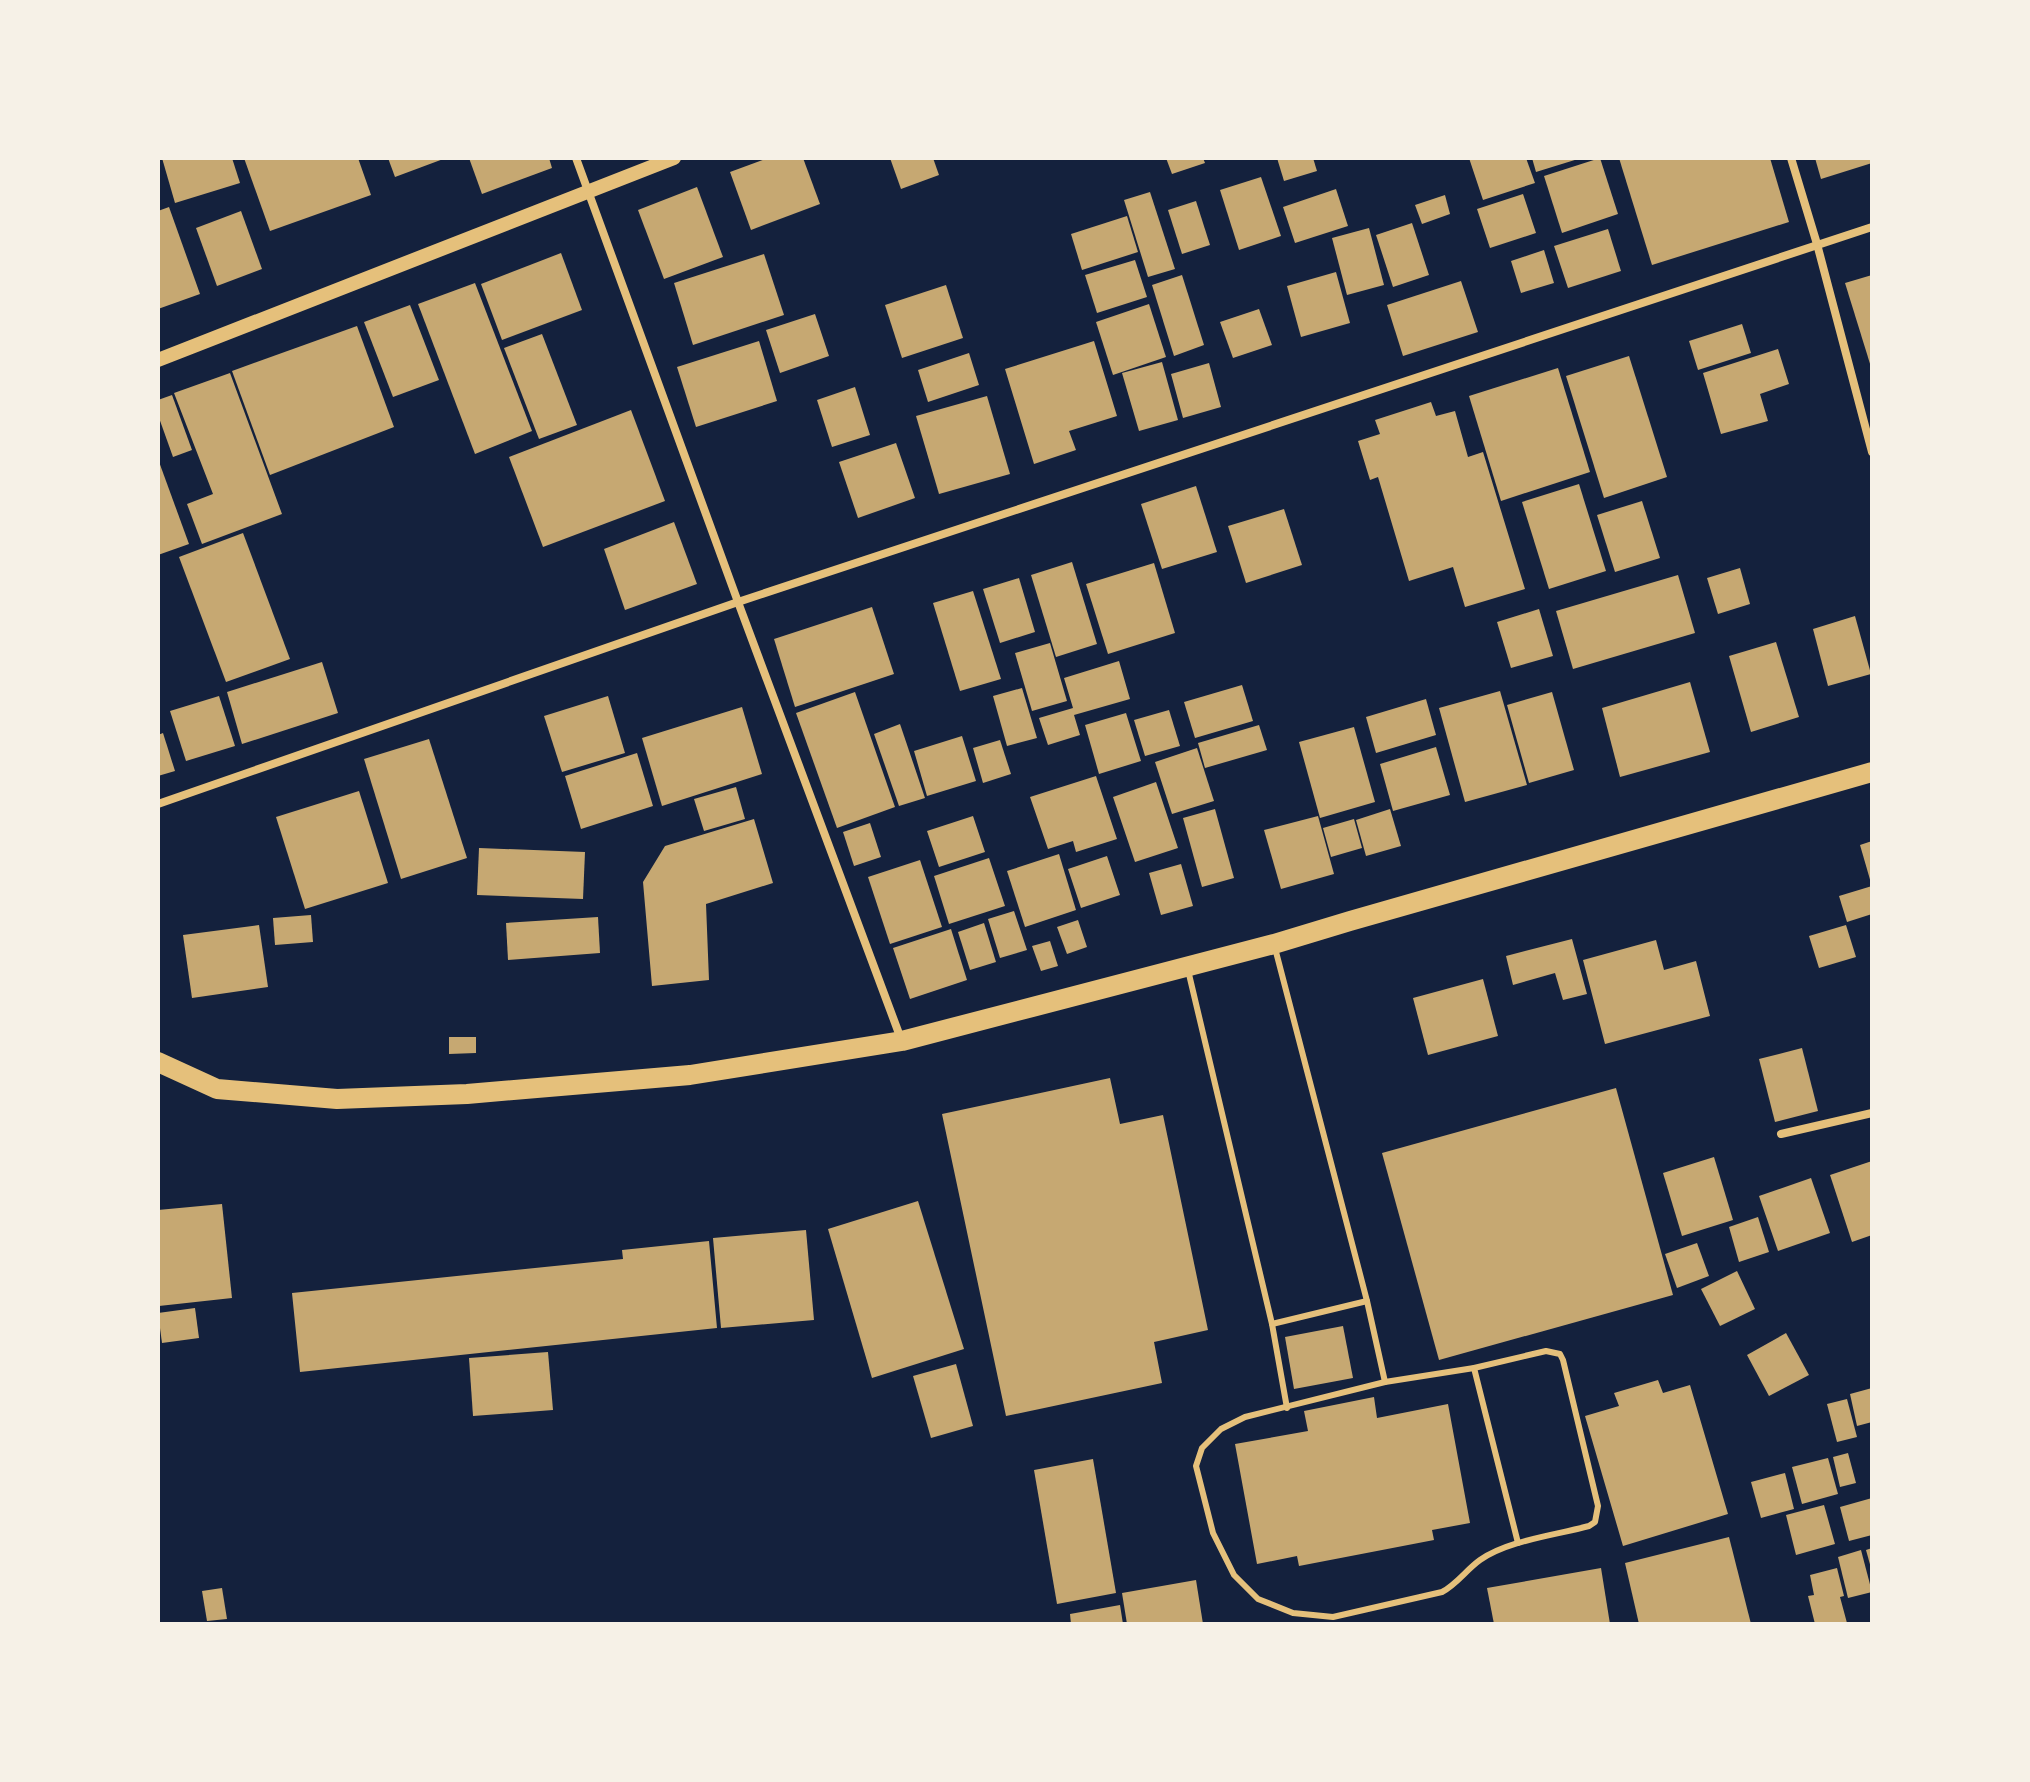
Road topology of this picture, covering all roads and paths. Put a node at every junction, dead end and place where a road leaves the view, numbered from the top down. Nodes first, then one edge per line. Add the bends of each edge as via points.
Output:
1 (576, 158) edge
2 (674, 158) edge
3 (1791, 158) edge
4 (587, 192) junction
5 (1872, 227) edge
6 (1817, 244) junction
7 (158, 360) edge
8 (1872, 452) edge
9 (738, 602) junction
10 (1872, 772) edge
11 (158, 804) edge
12 (1274, 944) junction
13 (1188, 966) junction
14 (902, 1041) junction
15 (158, 1062) edge
16 (1872, 1113) edge
17 (1781, 1134) dead end
18 (1367, 1301) junction
19 (1272, 1324) junction
20 (1474, 1368) junction
21 (1385, 1382) junction
22 (1287, 1408) junction
23 (1518, 1543) junction

1 - 4 street
2 - 4 street
3 - 6 street
4 - 7 street
4 - 9 street
5 - 6 street
6 - 8 street
6 - 9 street
9 - 11 street
9 - 14 street
10 - 12 main road
12 - 13 main road
12 - 18 lane
13 - 14 main road
13 - 19 lane
14 - 15 main road via 690,1075 337,1099 217,1089
16 - 17 street
18 - 19 lane
18 - 21 lane
19 - 22 lane
20 - 21 lane
20 - 23 lane
20 - 23 lane via 1553,1351 1563,1360 1574,1400 1598,1506 1595,1522
21 - 22 lane
22 - 23 lane via 1245,1417 1221,1429 1202,1448 1196,1466 1213,1533 1234,1575 1258,1599 1293,1613 1333,1617 1377,1608 1442,1592 1482,1559

